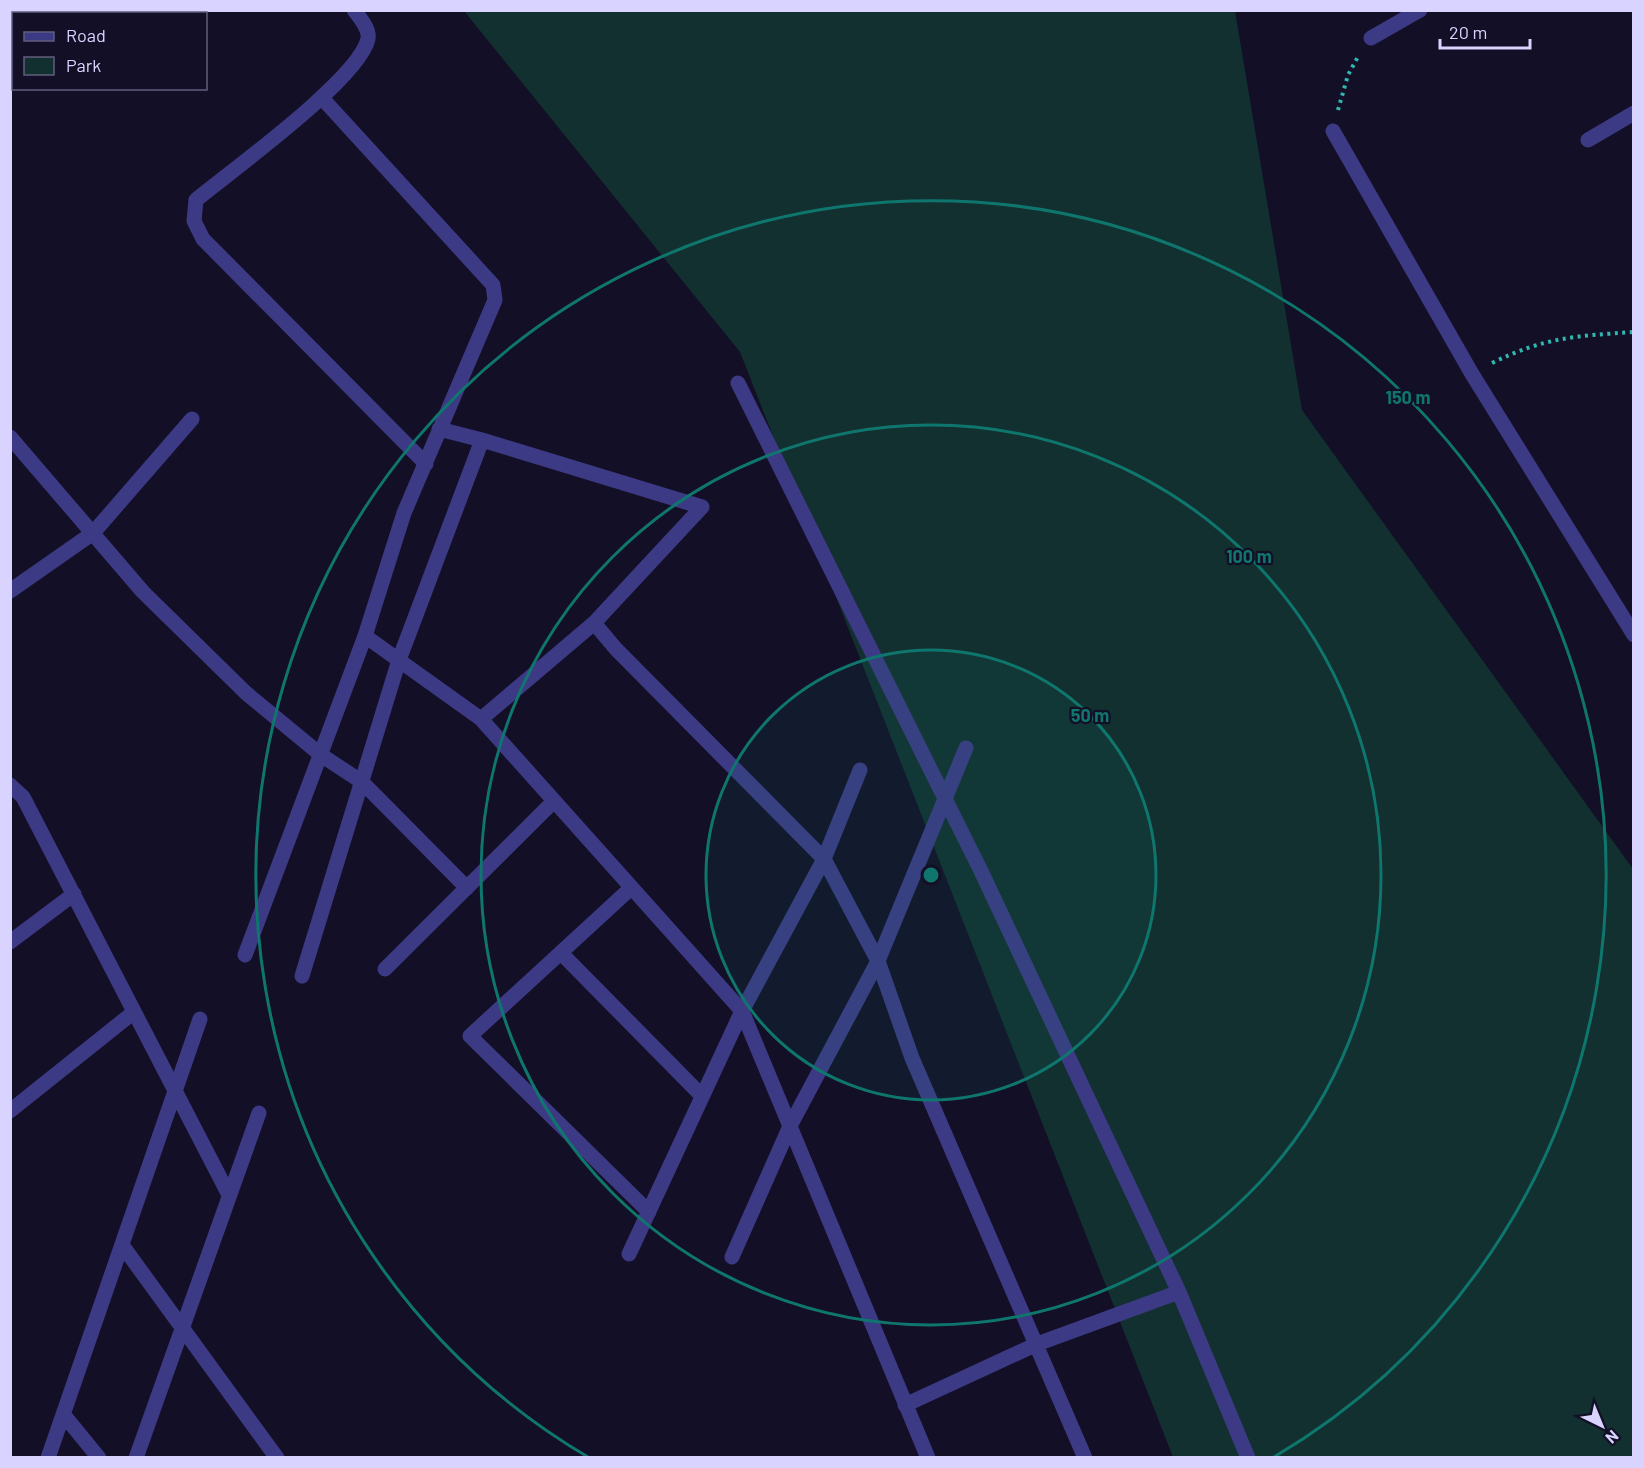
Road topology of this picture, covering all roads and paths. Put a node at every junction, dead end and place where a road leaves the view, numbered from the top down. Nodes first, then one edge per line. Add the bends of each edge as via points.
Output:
1 (354, 10) edge
2 (1420, 10) edge
3 (1371, 38) joint
4 (322, 98) junction
5 (1634, 112) edge
6 (1333, 131) joint
7 (1588, 140) dead end
8 (1634, 332) edge
9 (1472, 374) junction
10 (738, 383) dead end
11 (192, 419) dead end
12 (439, 429) junction
13 (10, 437) edge
14 (482, 440) junction
15 (426, 464) junction
16 (93, 533) junction
17 (10, 591) edge
18 (594, 623) junction
19 (1634, 635) edge
20 (365, 636) junction
21 (399, 660) junction
22 (481, 719) junction
23 (966, 748) dead end
24 (321, 754) junction
25 (860, 770) dead end
26 (362, 782) junction
27 (10, 785) edge
28 (945, 799) junction
29 (553, 802) junction
30 (824, 859) junction
31 (467, 888) junction
32 (631, 888) junction
33 (74, 894) junction
34 (10, 942) edge
35 (561, 953) junction
36 (245, 955) dead end
37 (878, 960) junction
38 (385, 969) dead end
39 (302, 976) dead end
40 (134, 1011) junction
41 (742, 1011) junction
42 (200, 1019) dead end
43 (175, 1090) junction
44 (702, 1096) junction
45 (10, 1112) edge
46 (259, 1113) dead end
47 (790, 1126) junction
48 (229, 1195) junction
49 (649, 1212) junction
50 (122, 1245) junction
51 (629, 1254) dead end
52 (732, 1257) dead end
53 (1179, 1292) junction
54 (182, 1328) junction
55 (1036, 1344) junction
56 (905, 1405) junction
57 (63, 1414) junction
58 (48, 1458) edge
59 (99, 1458) edge
60 (136, 1458) edge
61 (277, 1458) edge
62 (928, 1458) edge
63 (1085, 1458) edge
64 (1248, 1458) edge

1 - 4 street via 368,37 363,50
2 - 3 street
3 - 6 path via 1348,75
4 - 12 street via 493,285 495,300
4 - 15 street via 196,200 194,220 203,239
5 - 7 street
6 - 9 street
8 - 9 path via 1560,337 1529,346
9 - 19 street
10 - 28 street
11 - 16 street
12 - 14 street
12 - 15 street
13 - 16 street
14 - 18 street via 702,507
14 - 21 street
15 - 20 street via 404,513
16 - 17 street
16 - 24 street via 143,592 246,693
18 - 22 street
18 - 30 street
20 - 21 street
20 - 24 street
21 - 22 street
21 - 26 street
22 - 29 street
23 - 28 street
24 - 26 street
24 - 36 street
25 - 30 street
26 - 31 street
26 - 39 street
27 - 33 street via 23,797
28 - 37 street
28 - 53 street
29 - 31 street
29 - 32 street
30 - 37 street
30 - 41 street
31 - 38 street
32 - 35 street
32 - 41 street
33 - 34 street
33 - 40 street
35 - 44 street
35 - 49 street via 470,1036
37 - 47 street
37 - 55 street via 912,1058
40 - 43 street
40 - 45 street
41 - 44 street
41 - 47 street
42 - 43 street
43 - 48 street
43 - 50 street
44 - 49 street
46 - 48 street
47 - 52 street
47 - 56 street
48 - 54 street
49 - 51 street
50 - 54 street
50 - 57 street
53 - 55 street
53 - 64 street
54 - 60 street
54 - 61 street
55 - 56 street
55 - 63 street
56 - 62 street
57 - 58 street
57 - 59 street

